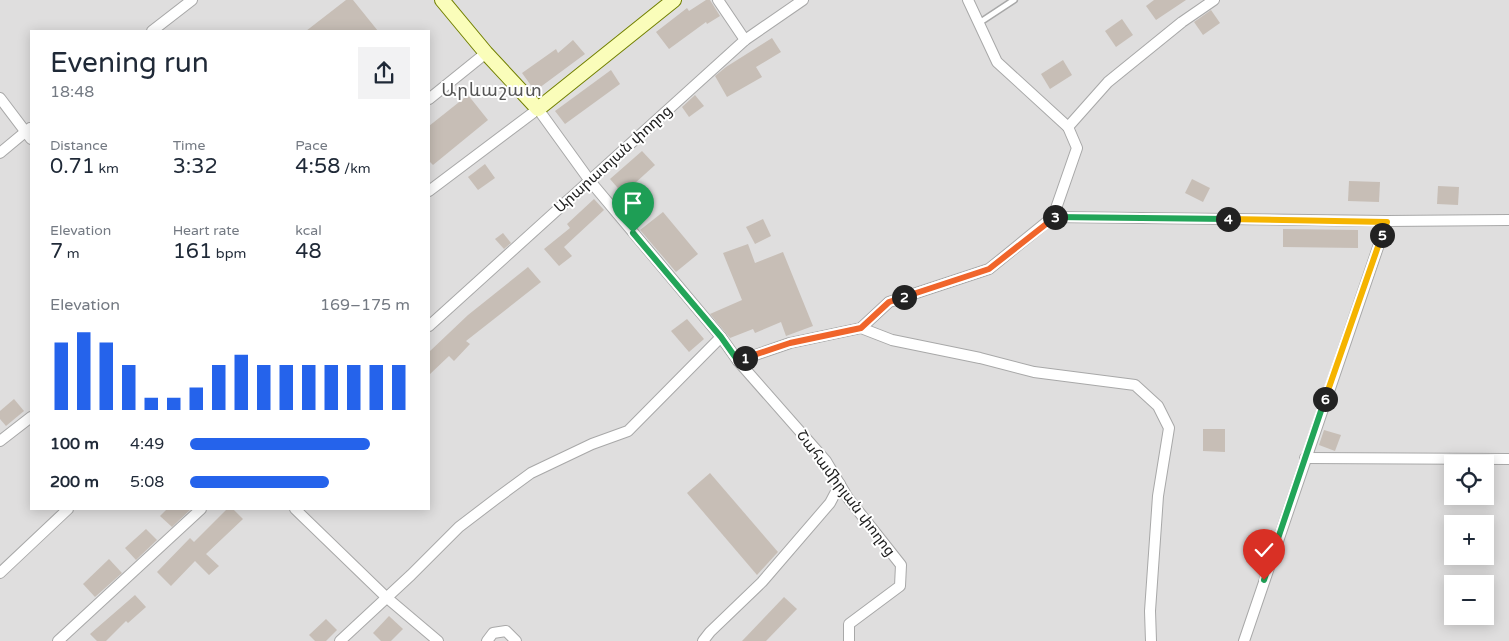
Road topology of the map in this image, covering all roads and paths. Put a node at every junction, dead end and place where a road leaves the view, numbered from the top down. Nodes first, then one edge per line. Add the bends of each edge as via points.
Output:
1 (192, 0) edge
2 (442, 0) edge
3 (718, 0) edge
4 (803, 0) edge
5 (968, 0) edge
6 (1014, 0) edge
7 (1214, 0) edge
8 (665, 2) edge
9 (979, 23) junction
10 (153, 30) edge
11 (745, 40) junction
12 (486, 53) junction
13 (0, 98) edge
14 (430, 98) edge
15 (538, 109) junction
16 (1068, 127) junction
17 (30, 133) edge
18 (0, 153) edge
19 (590, 181) junction
20 (430, 190) edge
21 (1053, 217) junction
22 (1509, 220) edge
23 (1387, 222) junction
24 (430, 325) edge
25 (861, 328) junction
26 (721, 337) junction
27 (738, 361) junction
28 (30, 418) edge
29 (0, 441) edge
30 (1305, 458) junction
31 (1509, 459) edge
32 (840, 484) junction
33 (67, 510) edge
34 (199, 510) edge
35 (296, 510) edge
36 (0, 573) edge
37 (386, 597) junction
38 (58, 641) edge
39 (340, 641) edge
40 (438, 641) edge
41 (487, 641) edge
42 (516, 641) edge
43 (703, 641) edge
44 (849, 641) edge
45 (1151, 641) edge
46 (1244, 641) edge

1 - 10 street
2 - 12 main road
3 - 11 street
4 - 11 street, Արարատյան փողոց
5 - 9 street
6 - 9 lane
7 - 16 street via 1108,82
8 - 15 main road
9 - 16 street via 997,62
11 - 19 street, Արարատյան փողոց
12 - 14 street
12 - 15 main road
13 - 17 street
15 - 19 street, Շահամիրյան փողոց
15 - 20 street
16 - 21 street via 1077,148
17 - 18 street
19 - 24 street, Արարատյան փողոց
19 - 26 street, Շահամիրյան փողոց
21 - 23 street
21 - 25 street via 989,269 889,302
22 - 23 street
23 - 30 street
25 - 27 street via 790,343
25 - 45 street via 892,340 1034,372 1135,385 1158,406 1169,428 1158,496
26 - 27 street, Շահամիրյան փողոց
26 - 37 street via 628,431 531,473 458,527
27 - 32 street, Շահամիրյան փողոց via 826,462
28 - 29 street
30 - 31 street
30 - 46 street
32 - 43 street via 830,503 762,582
32 - 44 street, Շահամիրյան փողոց via 901,565 900,586 849,624
33 - 36 street
34 - 38 street
35 - 37 street
37 - 39 street
37 - 40 street
41 - 42 street via 493,633 506,631

